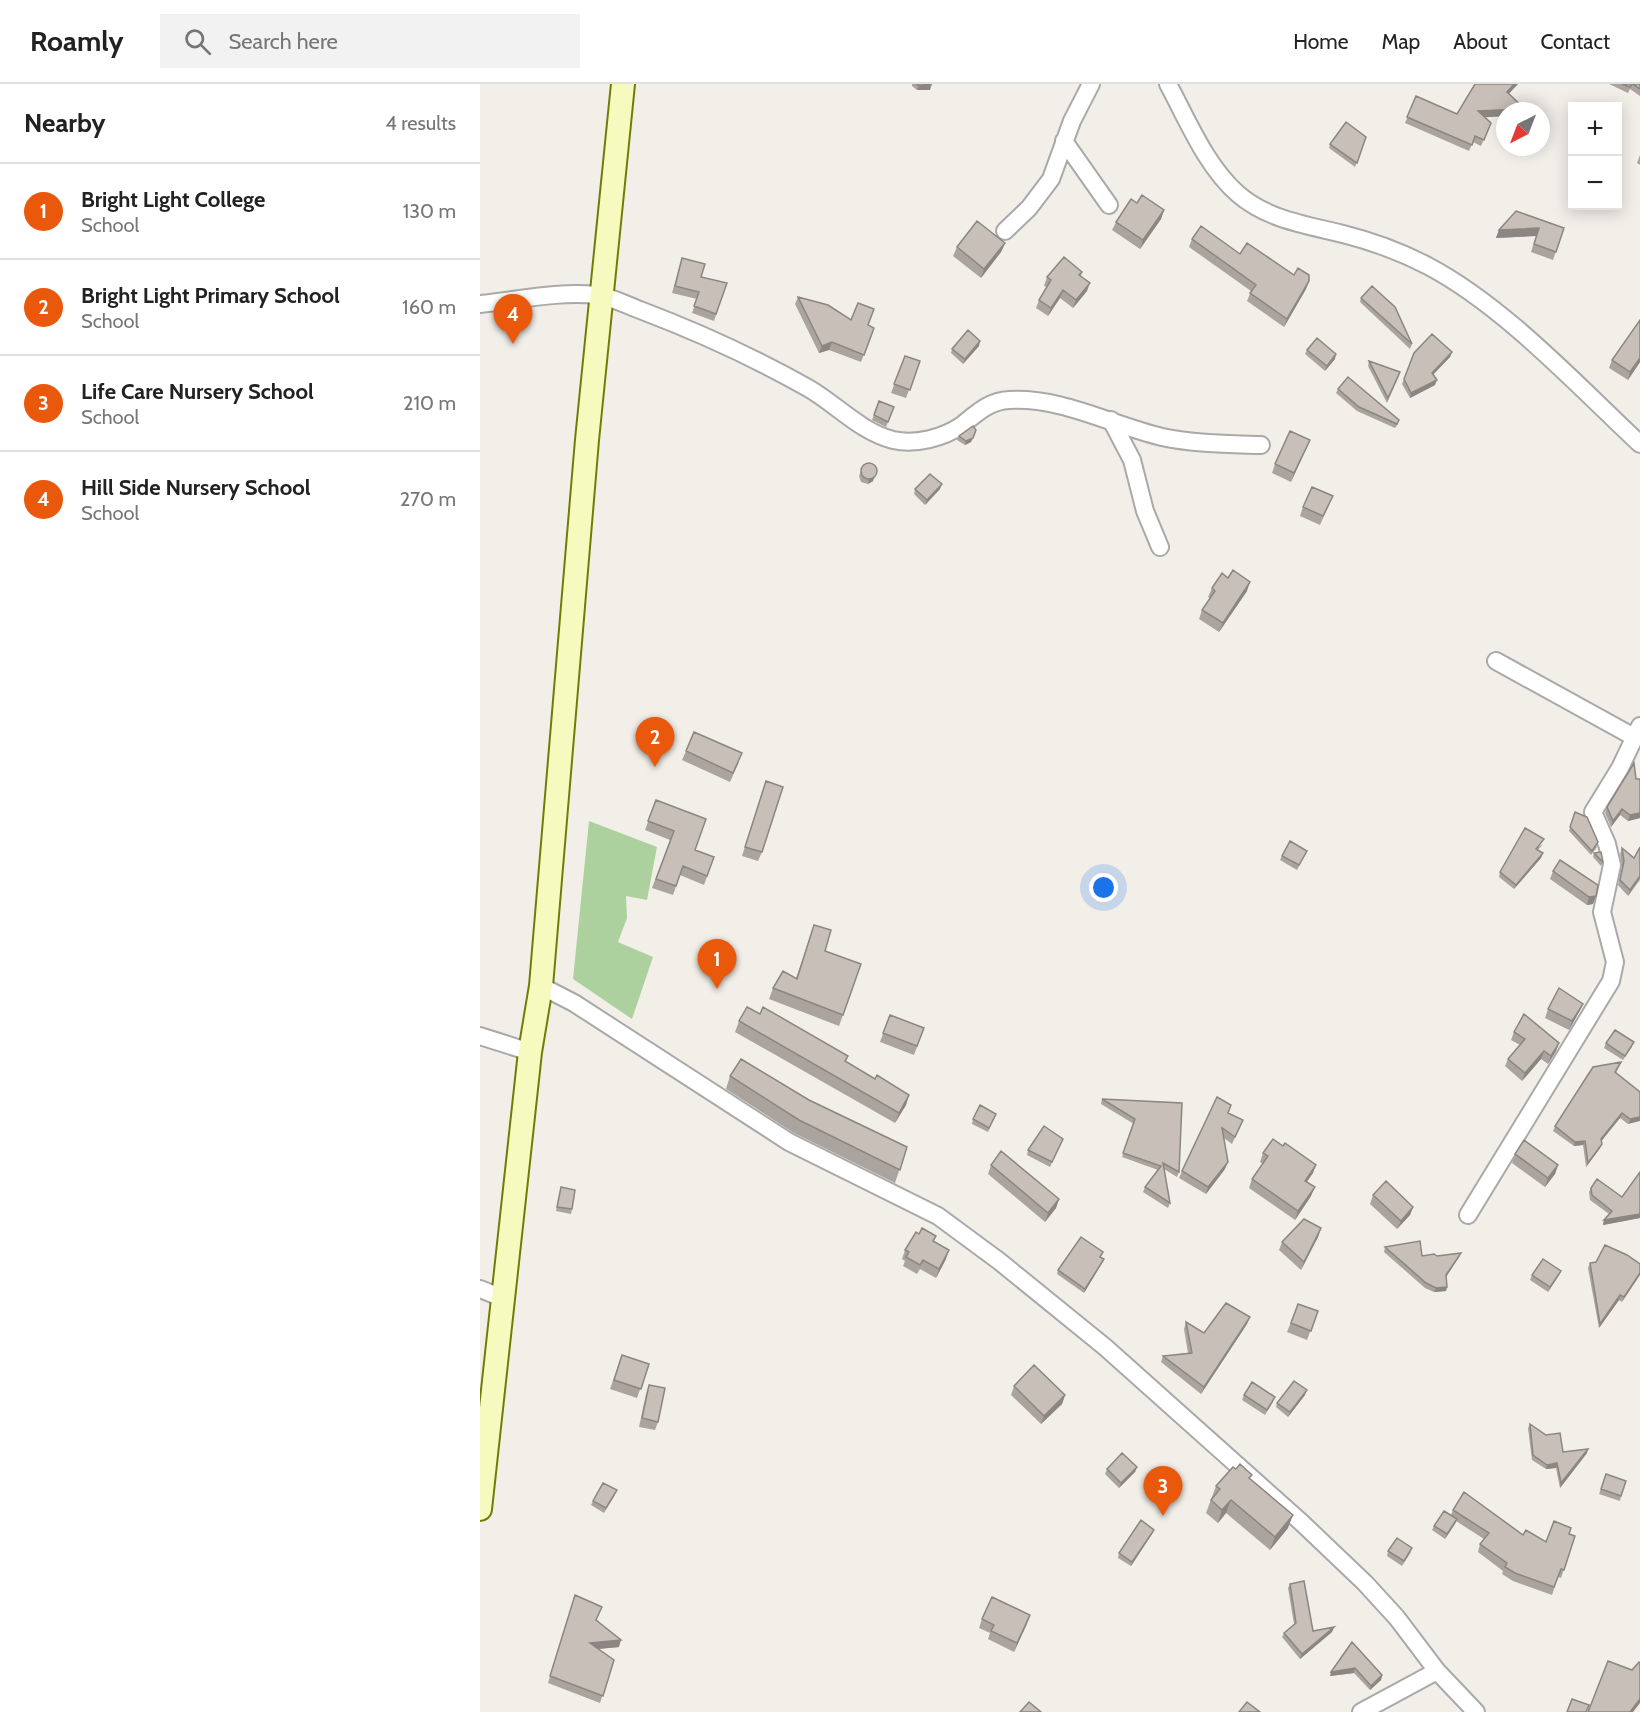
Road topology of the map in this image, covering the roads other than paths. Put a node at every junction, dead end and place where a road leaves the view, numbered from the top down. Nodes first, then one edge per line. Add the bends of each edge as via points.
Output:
1 (623, 84) edge
2 (1091, 84) edge
3 (1168, 84) edge
4 (1064, 141) junction
5 (1109, 205) dead end
6 (1005, 231) dead end
7 (600, 295) junction
8 (480, 304) edge
9 (1111, 420) junction
10 (1640, 444) edge
11 (1262, 445) dead end
12 (1160, 547) dead end
13 (1496, 662) dead end
14 (1637, 732) edge
15 (541, 986) junction
16 (480, 1036) edge
17 (530, 1052) junction
18 (1468, 1215) dead end
19 (480, 1289) edge
20 (505, 1299) junction
21 (480, 1509) edge
22 (1437, 1671) junction
23 (1361, 1712) edge
24 (1476, 1712) edge

1 - 7 street
2 - 4 street
3 - 10 street via 1200,145 1224,179 1257,208 1293,223 1346,234 1428,266 1513,327
4 - 5 street
4 - 6 street via 1051,179
7 - 8 street via 564,294
7 - 9 street via 767,366 892,440 932,439 960,427 987,405 1007,400 1038,400
7 - 15 street
9 - 11 street via 1162,436
9 - 12 street via 1132,460 1145,511
13 - 14 street
14 - 18 street via 1593,812 1612,865 1602,912 1615,963 1611,981
15 - 17 street
15 - 22 street via 574,1003 789,1142 938,1216 999,1261 1105,1347 1302,1523 1365,1583
16 - 17 street
17 - 20 street
19 - 20 street
20 - 21 street
22 - 23 street
22 - 24 street

